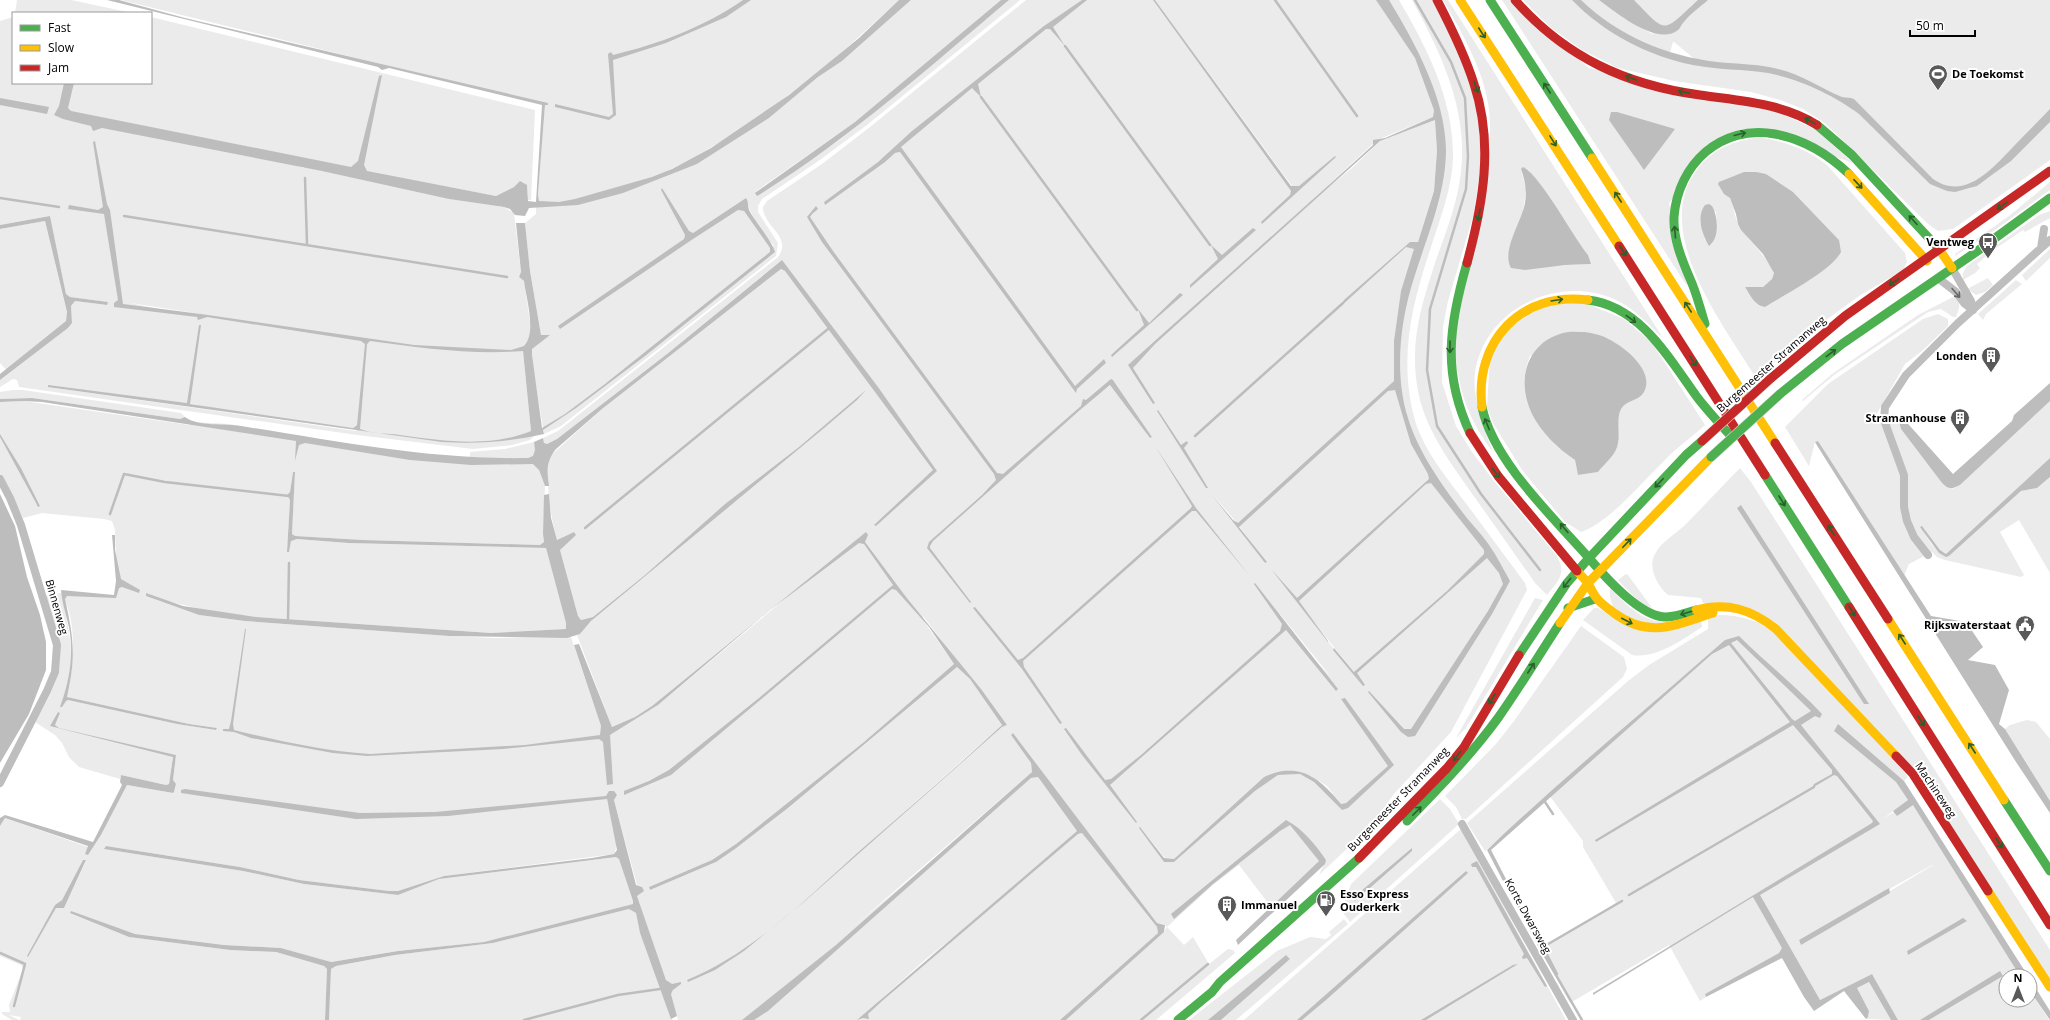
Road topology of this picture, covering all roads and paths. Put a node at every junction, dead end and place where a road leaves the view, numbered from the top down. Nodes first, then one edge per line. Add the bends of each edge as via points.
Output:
1 (1437, 0) edge
2 (1460, 0) edge
3 (1490, 0) edge
4 (1515, 0) edge
5 (2050, 171) edge
6 (2050, 198) edge
7 (2044, 229) dead end
8 (2050, 240) edge
9 (2041, 248) junction
10 (1939, 249) junction
11 (1952, 268) junction
12 (1933, 269) junction
13 (1973, 310) junction
14 (1710, 339) junction
15 (1761, 468) junction
16 (0, 479) edge
17 (1928, 555) dead end
18 (1589, 558) junction
19 (1577, 571) junction
20 (1600, 571) junction
21 (1588, 584) junction
22 (1595, 599) junction
23 (1568, 608) junction
24 (1754, 614) junction
25 (0, 783) edge
26 (1462, 824) dead end
27 (2050, 871) edge
28 (2050, 925) edge
29 (2050, 987) edge
30 (1212, 992) junction
31 (1178, 1020) edge
32 (1573, 1020) edge

1 -> 19 main road via 1465,55 1479,93 1485,128 1485,176 1480,214 1455,301 1450,329 1451,375 1462,414 1491,467
2 -> 15 main road via 1548,132
14 -> 3 main road
10 -> 4 main road via 1842,144 1815,124 1774,107 1689,93 1641,82 1614,72 1586,60 1563,46 1528,18
5 -> 10 main road, Burgemeester Stramanweg
6 - 11 main road, Burgemeester Stramanweg
7 - 9 street
8 - 9 street
9 - 13 street
10 - 11 main road
10 - 12 main road, Burgemeester Stramanweg
11 - 12 main road, Burgemeester Stramanweg
11 - 13 street via 1971,301
12 -> 13 street
14 -> 12 main road via 1676,245 1674,216 1679,189 1688,170 1702,153 1726,138 1750,132 1769,132 1796,139 1818,151 1856,181
12 -> 18 main road, Burgemeester Stramanweg, bridge via 1873,296 1823,333 1658,483
20 -> 12 main road, Burgemeester Stramanweg, bridge via 1711,457 1780,394
13 - 17 street via 1906,375 1885,407 1884,420 1904,475 1904,508 1907,521 1914,537
27 -> 14 main road
18 -> 15 main road via 1504,456 1484,416 1481,384 1488,352 1506,326 1521,313 1540,304 1557,300 1584,299 1597,301 1628,316 1660,343 1708,412
15 -> 28 main road
16 - 25 street, Binnenweg via 21,525 56,645 55,672 48,691
18 - 19 main road, Burgemeester Stramanweg
18 - 20 main road
19 - 20 main road
19 - 21 main road
19 -> 30 main road, Burgemeester Stramanweg via 1542,618 1464,747 1448,768 1362,855
20 - 21 main road, Burgemeester Stramanweg
24 -> 20 main road, Machineweg via 1741,608 1722,606 1702,608 1670,618 1658,617 1634,605
21 - 22 main road, Machineweg
21 - 23 main road, Burgemeester Stramanweg
22 - 23 main road
22 -> 24 main road, Machineweg via 1626,622 1646,628 1667,628 1713,613
30 -> 23 main road, Burgemeester Stramanweg via 1225,986 1336,888 1449,779 1483,739 1510,701
24 - 29 main road, Machineweg via 1776,629 1913,774
26 - 32 street, Korte Dwarsweg
30 - 31 main road, Burgemeester Stramanweg

